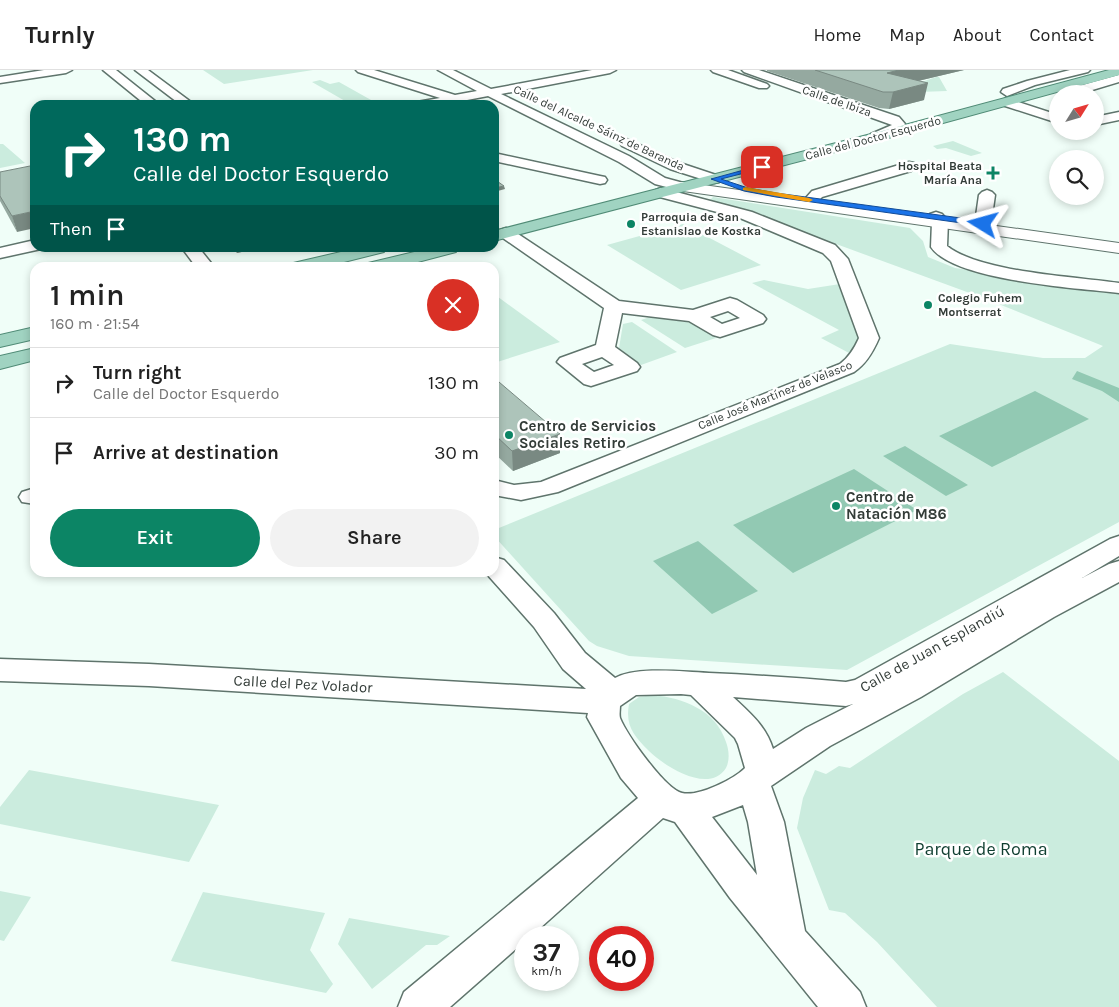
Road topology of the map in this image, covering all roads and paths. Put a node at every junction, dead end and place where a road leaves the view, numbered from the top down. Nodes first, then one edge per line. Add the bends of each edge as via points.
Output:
1 (66, 70) edge
2 (109, 70) edge
3 (141, 70) edge
4 (362, 70) edge
5 (444, 70) edge
6 (610, 70) edge
7 (717, 70) edge
8 (748, 70) edge
9 (1084, 70) edge
10 (1105, 70) edge
11 (1119, 71) edge
12 (1119, 78) edge
13 (0, 80) edge
14 (498, 80) dead end
15 (1095, 85) edge
16 (514, 88) junction
17 (490, 92) junction
18 (530, 96) dead end
19 (1049, 96) edge
20 (456, 98) junction
21 (1011, 98) junction
22 (149, 100) edge
23 (182, 100) edge
24 (446, 100) edge
25 (1049, 114) edge
26 (1119, 116) edge
27 (1104, 119) edge
28 (894, 120) junction
29 (862, 122) dead end
30 (1104, 122) edge
31 (1119, 126) edge
32 (876, 137) junction
33 (618, 139) dead end
34 (499, 158) edge
35 (909, 166) dead end
36 (690, 171) junction
37 (714, 179) junction
38 (600, 180) dead end
39 (659, 186) junction
40 (682, 187) junction
41 (987, 195) dead end
42 (812, 200) junction
43 (548, 206) dead end
44 (938, 220) junction
45 (983, 224) junction
46 (499, 232) edge
47 (499, 233) edge
48 (1119, 242) edge
49 (30, 246) edge
50 (1119, 248) edge
51 (193, 252) edge
52 (362, 252) edge
53 (434, 252) edge
54 (0, 253) edge
55 (202, 262) edge
56 (321, 262) edge
57 (395, 262) edge
58 (1119, 288) edge
59 (614, 306) junction
60 (694, 316) dead end
61 (30, 334) edge
62 (0, 341) edge
63 (606, 349) dead end
64 (30, 355) edge
65 (0, 363) edge
66 (499, 489) edge
67 (1119, 545) edge
68 (1119, 570) edge
69 (499, 571) edge
70 (0, 670) edge
71 (699, 684) junction
72 (609, 698) junction
73 (758, 777) junction
74 (674, 804) junction
75 (787, 941) junction
76 (419, 1007) edge
77 (845, 1007) edge

1 - 13 street
2 - 22 street
3 - 23 street
4 - 20 street
5 - 17 street, Calle del Alcalde Sáinz de Baranda
6 - 16 street
7 - 29 street, Calle de Ibiza
8 - 28 street, Calle de Ibiza
9 - 21 street, Calle del Doctor Esquerdo via 1031,84
10 - 21 main road, Calle del Doctor Esquerdo
11 - 21 main road, Calle del Doctor Esquerdo
12 - 15 street
14 - 16 street, Calle del Alcalde Sáinz de Baranda
16 - 17 street
16 - 18 street, Calle del Alcalde Sáinz de Baranda
17 - 20 street
17 - 39 street, Calle del Alcalde Sáinz de Baranda via 624,159
19 - 21 street, Calle del Doctor Esquerdo
20 - 24 street
21 - 25 street
21 - 28 main road, Calle del Doctor Esquerdo
21 - 32 main road, Calle del Doctor Esquerdo
26 - 27 street
28 - 32 street, Calle de Ibiza via 899,126
28 - 36 main road, Calle del Doctor Esquerdo
30 - 31 street
32 - 37 main road, Calle del Doctor Esquerdo
33 - 36 street, Calle del Alcalde Sáinz de Baranda
34 - 38 street
35 - 42 street via 817,194
36 - 37 street, Calle del Alcalde Sáinz de Baranda
36 - 39 main road, Calle del Doctor Esquerdo
37 - 40 main road, Calle del Doctor Esquerdo
37 - 42 street, Calle del Alcalde Sáinz de Baranda via 753,191
39 - 40 main road, Calle del Doctor Esquerdo
39 - 43 main road, Calle del Doctor Esquerdo
39 - 46 main road, Calle del Doctor Esquerdo
39 - 66 street, Calle José Martínez de Velasco via 746,215 829,249 839,259 869,338 858,361 549,487 510,493
40 - 44 street, Calle del Alcalde Sáinz de Baranda
41 - 45 street
42 - 44 street, Calle del Alcalde Sáinz de Baranda
44 - 45 street, Calle del Alcalde Sáinz de Baranda
44 - 50 street, Calle del Alcalde Sáinz de Baranda
44 - 58 street via 939,247 948,257 959,262
45 - 48 street, Calle del Alcalde Sáinz de Baranda
47 - 59 street
49 - 54 street
51 - 55 street
52 - 56 main road
53 - 57 main road
59 - 60 street
59 - 63 street
61 - 62 main road
64 - 65 main road
67 - 71 street, Calle de Juan Esplandiú via 864,690 846,694
68 - 73 street, Calle de Juan Esplandiú via 818,738
69 - 72 street
70 - 72 street, Calle del Pez Volador
71 - 72 street via 630,684
71 - 73 street via 746,729 754,741
72 - 74 street via 603,717 624,753 644,782
73 - 74 street via 729,796
73 - 75 street
74 - 75 street
74 - 76 street
75 - 77 street

